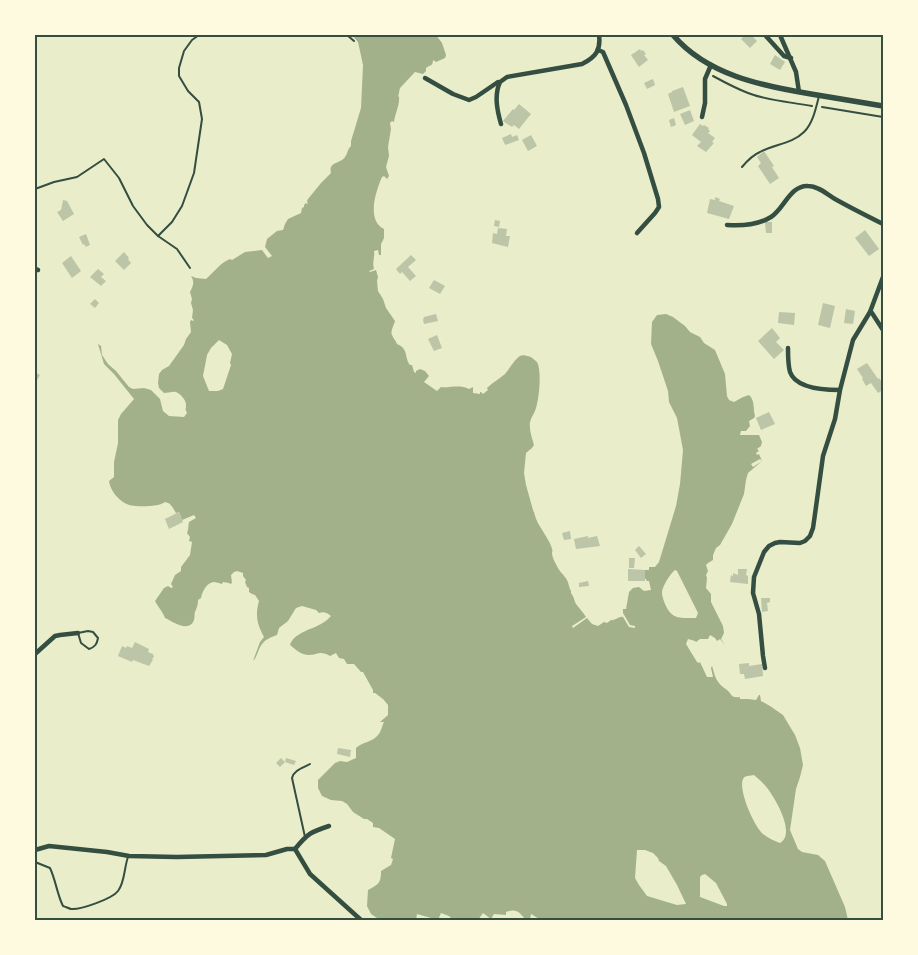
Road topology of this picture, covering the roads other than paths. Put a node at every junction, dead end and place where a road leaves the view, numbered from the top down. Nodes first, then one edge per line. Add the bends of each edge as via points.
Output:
1 (598, 35) edge
2 (673, 35) edge
3 (765, 35) edge
4 (780, 35) edge
5 (598, 50) junction
6 (791, 58) junction
7 (711, 66) junction
8 (425, 78) dead end
9 (500, 82) junction
10 (799, 92) junction
11 (818, 96) junction
12 (883, 106) edge
13 (702, 117) dead end
14 (501, 124) dead end
15 (742, 167) dead end
16 (883, 224) edge
17 (727, 225) dead end
18 (637, 233) dead end
19 (883, 277) edge
20 (870, 312) junction
21 (883, 330) edge
22 (788, 348) dead end
23 (840, 390) junction
24 (78, 634) junction
25 (35, 654) edge
26 (765, 668) dead end
27 (310, 764) dead end
28 (329, 826) dead end
29 (305, 837) junction
30 (295, 848) junction
31 (35, 850) edge
32 (129, 856) junction
33 (35, 862) edge
34 (361, 920) edge

1 - 5 street
2 - 7 main road
3 - 6 street via 784,56
4 - 6 street
5 - 9 street via 582,64 507,77
5 - 18 street via 603,52 626,105 658,199 655,213
6 - 10 street
7 - 10 main road via 755,83
7 - 13 street via 704,79
8 - 9 street via 469,100
9 - 14 street via 496,95
10 - 11 main road
11 - 12 main road
11 - 15 lane via 812,119 803,133 759,152
16 - 17 street via 817,188 807,186 793,192 770,218 755,224
19 - 20 street
20 - 21 street
20 - 23 street via 853,340
22 - 23 street via 790,372 794,378 816,389
23 - 26 street via 823,456 810,536 800,543 780,542 770,546 764,552 754,577 752,593 759,614
24 - 24 lane via 93,632 98,638 97,643 88,649
24 - 25 street via 55,636
27 - 29 lane via 292,775
28 - 29 street
29 - 30 street
30 - 32 street via 251,856
30 - 34 street via 310,874
31 - 32 street via 49,846 67,847
32 - 33 lane via 122,883 113,896 72,909 63,906 58,897 50,868

